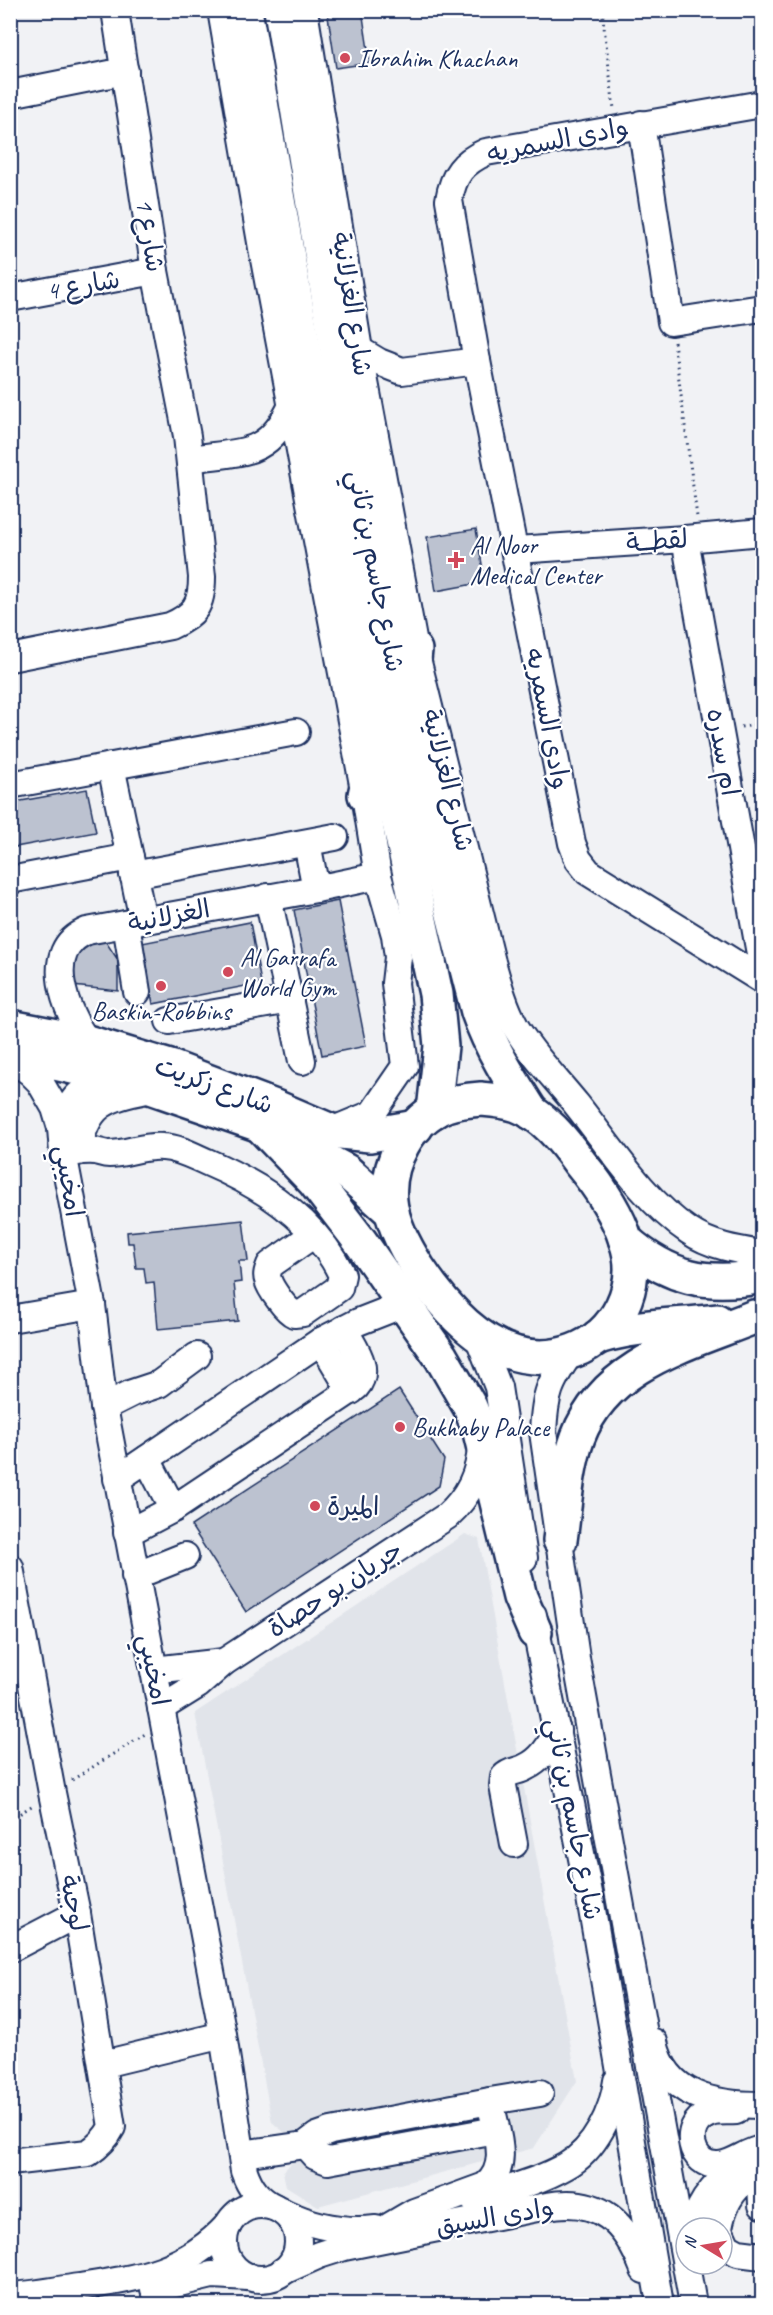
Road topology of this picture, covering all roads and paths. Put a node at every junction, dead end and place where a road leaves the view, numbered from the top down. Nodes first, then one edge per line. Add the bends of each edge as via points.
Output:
1 (115, 10) edge
2 (221, 10) edge
3 (245, 10) edge
4 (281, 10) edge
5 (304, 10) edge
6 (602, 10) edge
7 (125, 71) junction
8 (10, 93) edge
9 (762, 104) edge
10 (629, 126) junction
11 (263, 254) junction
12 (155, 271) junction
13 (10, 298) edge
14 (762, 308) edge
15 (671, 322) junction
16 (359, 350) junction
17 (477, 361) junction
18 (402, 370) junction
19 (308, 372) junction
20 (292, 405) junction
21 (370, 409) junction
22 (258, 448) junction
23 (190, 459) junction
24 (306, 481) junction
25 (762, 532) edge
26 (693, 539) junction
27 (516, 550) junction
28 (415, 650) junction
29 (11, 653) edge
30 (393, 731) junction
31 (296, 732) dead end
32 (111, 766) junction
33 (10, 785) edge
34 (364, 795) junction
35 (335, 837) dead end
36 (307, 843) junction
37 (132, 866) junction
38 (378, 876) junction
39 (10, 880) edge
40 (316, 889) junction
41 (268, 897) junction
42 (134, 922) junction
43 (762, 965) edge
44 (762, 980) edge
45 (137, 992) dead end
46 (290, 1000) junction
47 (169, 1022) dead end
48 (10, 1027) edge
49 (87, 1042) junction
50 (10, 1053) edge
51 (10, 1058) edge
52 (302, 1061) dead end
53 (143, 1084) junction
54 (532, 1113) junction
55 (425, 1119) junction
56 (260, 1125) junction
57 (61, 1128) junction
58 (331, 1131) junction
59 (71, 1153) junction
60 (108, 1155) junction
61 (68, 1178) junction
62 (392, 1212) junction
63 (314, 1234) dead end
64 (627, 1241) junction
65 (762, 1254) edge
66 (762, 1276) edge
67 (404, 1304) junction
68 (92, 1305) junction
69 (758, 1317) edge
70 (10, 1319) edge
71 (344, 1329) junction
72 (478, 1336) junction
73 (321, 1341) junction
74 (584, 1345) junction
75 (197, 1356) dead end
76 (351, 1391) junction
77 (106, 1415) junction
78 (480, 1432) junction
79 (147, 1459) junction
80 (117, 1479) junction
81 (173, 1509) junction
82 (447, 1516) junction
83 (502, 1522) junction
84 (127, 1533) junction
85 (560, 1540) junction
86 (185, 1556) dead end
87 (10, 1568) edge
88 (135, 1576) junction
89 (535, 1632) junction
90 (224, 1662) junction
91 (154, 1670) junction
92 (21, 1683) edge
93 (162, 1715) junction
94 (557, 1730) junction
95 (525, 1768) junction
96 (568, 1788) junction
97 (52, 1793) junction
98 (10, 1820) edge
99 (514, 1844) dead end
100 (77, 1914) junction
101 (10, 1949) edge
102 (637, 1996) junction
103 (223, 2035) junction
104 (617, 2056) junction
105 (102, 2064) junction
106 (540, 2093) dead end
107 (490, 2101) junction
108 (762, 2105) edge
109 (496, 2130) junction
110 (305, 2145) junction
111 (762, 2150) edge
112 (10, 2162) edge
113 (243, 2162) junction
114 (762, 2205) edge
115 (278, 2210) junction
116 (678, 2216) edge
117 (698, 2216) edge
118 (721, 2216) edge
119 (231, 2221) junction
120 (390, 2226) junction
121 (734, 2251) edge
122 (762, 2256) edge
123 (284, 2271) junction
124 (689, 2276) edge
125 (249, 2277) junction
126 (10, 2296) edge
127 (80, 2304) edge
128 (659, 2304) edge
129 (693, 2304) edge

1 - 7 street, شارع 1
2 - 11 street
3 - 19 main road, شارع جاسم بن ثاني
4 - 30 main road, شارع جاسم بن ثاني via 367,533
5 - 16 street, شارع الغزلانية
6 - 10 path
7 - 8 street
7 - 12 street, شارع 1
9 - 10 street, وادى السمريه
10 - 15 street, وادى السمريه
10 - 17 street, وادى السمريه via 486,152 460,168 449,200
11 - 19 main road
11 - 20 street
12 - 13 street, شارع 4
12 - 23 street, شارع 1
14 - 15 street
15 - 26 path
16 - 18 street
16 - 21 street, شارع الغزلانية
17 - 18 street
17 - 27 street, وادى السمريه
18 - 21 street
19 - 30 main road, شارع جاسم بن ثاني
20 - 22 street via 278,430
20 - 24 street
21 - 28 street, شارع الغزلانية
22 - 23 street
22 - 24 street via 277,455
23 - 29 street, شارع 1 via 202,594 186,619 170,626
24 - 34 street
25 - 26 street, لقطــة
26 - 27 street, لقطــة
26 - 43 street, ام سدره
27 - 44 street, وادى السمريه via 578,859 588,872
28 - 30 main road
28 - 65 street, شارع الغزلانية via 492,962 515,1026 635,1178 674,1220 712,1243
30 - 34 main road
30 - 54 main road, شارع جاسم بن ثاني via 478,1012 498,1059
30 - 55 main road, شارع جاسم بن ثاني via 441,1046
31 - 32 street
32 - 33 street
32 - 37 street
34 - 38 street
35 - 36 street
36 - 37 street
36 - 40 street
37 - 39 street
37 - 42 street
38 - 40 street, الغزلانية
38 - 58 street via 395,935 395,983 405,1066 372,1114
40 - 41 street, الغزلانية
41 - 42 street, الغزلانية
41 - 46 street
42 - 45 street
42 - 49 street, الغزلانية via 75,936 62,956 65,999
46 - 47 street
46 - 52 street
48 - 49 main road, شارع زكريت
49 - 58 main road, شارع زكريت via 170,1067
50 - 53 main road, شارع زكريت
51 - 57 street, امخيبي via 40,1082
53 - 56 main road, شارع زكريت
53 - 57 street, امخيبي via 102,1083 86,1088 72,1100
53 - 59 street via 103,1104 83,1129
54 - 55 main road, شارع زكريت via 518,1105 481,1099 457,1102
54 - 64 main road via 562,1140 593,1180
55 - 58 main road, شارع زكريت via 370,1135
55 - 62 main road via 396,1159 391,1184
56 - 62 main road, شارع زكريت via 346,1171
56 - 67 main road via 314,1181
57 - 59 street, امخيبي
59 - 60 street via 95,1151
59 - 61 street, امخيبي
60 - 61 street via 93,1168
60 - 63 street via 153,1146 185,1152 262,1189
61 - 68 street, امخيبي
62 - 72 main road via 411,1256 434,1292
64 - 66 main road via 644,1257 688,1277 723,1281
64 - 74 main road via 631,1256 627,1294 615,1320
67 - 71 street
67 - 78 main road via 441,1358
68 - 70 street
68 - 77 street, امخيبي
69 - 74 main road via 640,1327
69 - 85 main road via 652,1358 627,1372 604,1394 578,1438
71 - 73 street
71 - 76 street via 363,1371 360,1382
72 - 74 main road via 518,1355 545,1357
72 - 89 street, شارع جاسم بن ثاني via 492,1368 502,1407
73 - 76 street
73 - 79 street
74 - 85 street, شارع جاسم بن ثاني via 553,1378 544,1401 543,1432
75 - 77 street via 159,1384 132,1393
76 - 81 street
77 - 80 street, امخيبي
78 - 82 street, جريان بو حصاة via 480,1463 475,1478 464,1499
78 - 83 main road
79 - 80 street
79 - 81 street
80 - 84 street, امخيبي
81 - 84 street
82 - 83 street, جريان بو حصاة via 478,1511
82 - 90 street, جريان بو حصاة
83 - 89 main road via 520,1597
84 - 88 street, امخيبي
85 - 102 street, شارع جاسم بن ثاني via 576,1659
86 - 88 street
87 - 92 street, لوجبة
88 - 91 street, امخيبي
89 - 94 street, شارع جاسم بن ثاني
90 - 91 street, جريان بو حصاة
90 - 93 street, جريان بو حصاة
91 - 93 street, امخيبي
92 - 97 street, لوجبة
93 - 97 path
93 - 103 street, امخيبي
94 - 95 street via 541,1756
94 - 96 street, شارع جاسم بن ثاني
95 - 96 street via 548,1775
95 - 99 street via 507,1774 503,1782
96 - 104 street, شارع جاسم بن ثاني
97 - 98 path
97 - 100 street, لوجبة
100 - 101 street
100 - 105 street, لوجبة
102 - 108 street via 660,2061 675,2081 709,2100
102 - 116 street, شارع جاسم بن ثاني
103 - 105 street
103 - 113 street, امخيبي
104 - 120 street, وادى السيق via 616,2088 606,2118 590,2144 567,2166 518,2186
104 - 128 street, شارع جاسم بن ثاني
105 - 112 street, لوجبة via 111,2127 102,2143 88,2153
106 - 107 street
107 - 109 street
107 - 110 street via 331,2131
108 - 111 street via 708,2114 696,2123 691,2137 695,2152 713,2165 728,2164 741,2155
109 - 110 street via 328,2161 315,2156
109 - 120 street via 501,2157 492,2181 414,2212
110 - 113 street
111 - 117 street via 719,2182
113 - 115 street, امخيبي via 252,2189
113 - 119 street, امخيبي
114 - 118 street via 761,2180 749,2177 735,2188
115 - 119 street via 252,2206
115 - 120 street, وادى السيق via 339,2229
115 - 123 street via 294,2228 297,2246
119 - 125 street via 224,2242 228,2260
119 - 126 street via 192,2256 164,2270 131,2279
121 - 122 street
123 - 125 street via 267,2278
123 - 128 street, وادى السيق via 344,2247 571,2204 605,2214 624,2230 637,2250
124 - 129 street, شارع جاسم بن ثاني
125 - 127 street via 200,2276 128,2296

